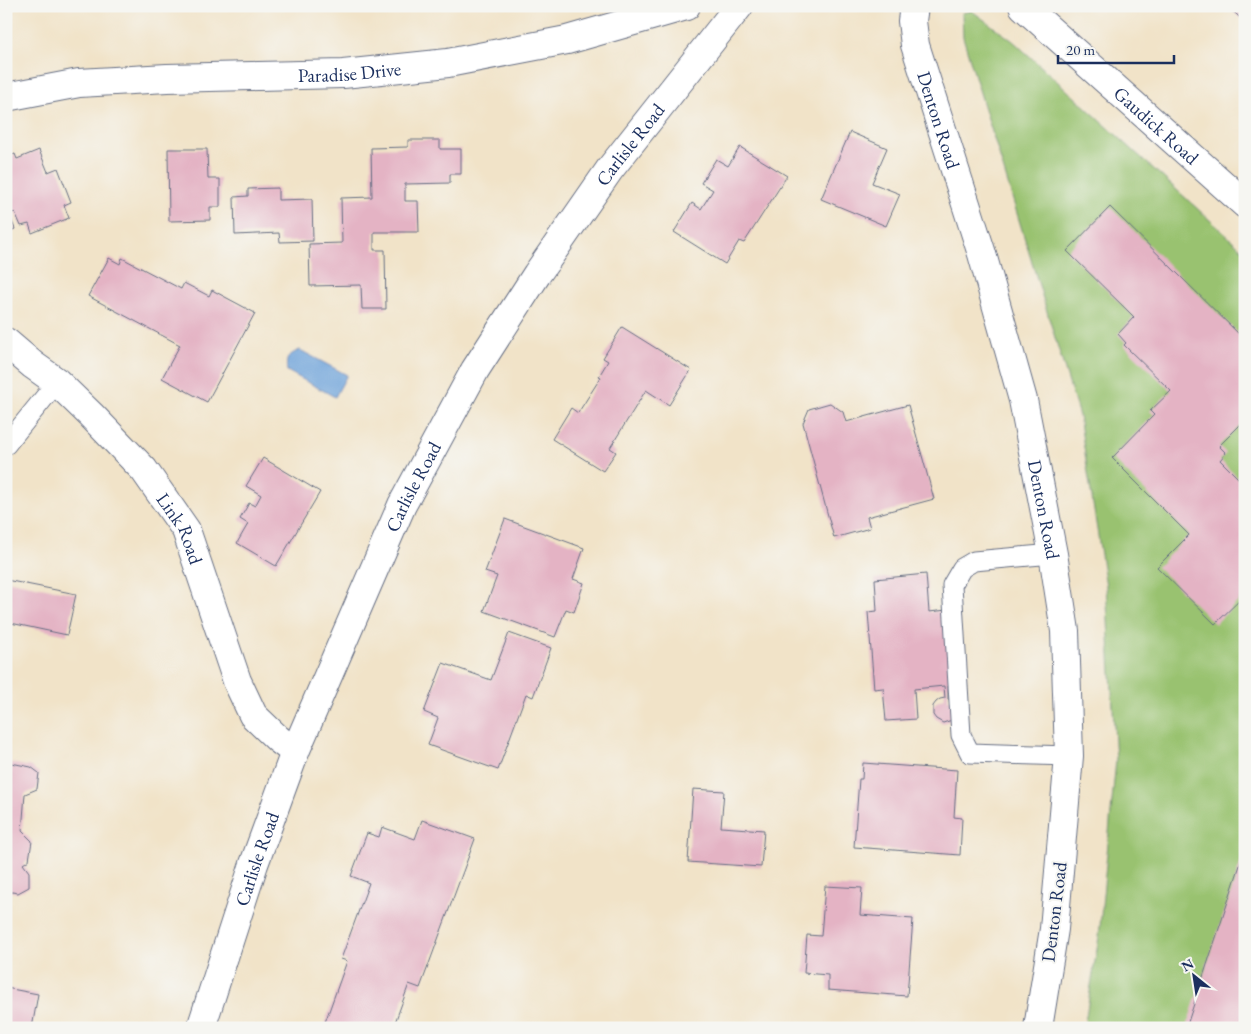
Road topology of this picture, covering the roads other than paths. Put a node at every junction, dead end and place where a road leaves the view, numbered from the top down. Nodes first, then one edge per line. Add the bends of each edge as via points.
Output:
1 (686, 6) edge
2 (739, 6) edge
3 (914, 6) edge
4 (1023, 6) edge
5 (6, 97) edge
6 (1245, 204) edge
7 (6, 342) edge
8 (57, 382) junction
9 (6, 445) edge
10 (1053, 554) junction
11 (295, 752) junction
12 (1069, 756) junction
13 (201, 1028) edge
14 (1038, 1028) edge

1 - 5 street, Paradise Drive via 567,40 448,63 343,74 79,83
2 - 11 street, Carlisle Road via 610,169 474,370 402,505
3 - 10 street, Denton Road via 915,45 982,254 1023,400
4 - 6 street, Gaudick Road
7 - 8 street, Link Road
8 - 9 lane
8 - 11 street, Link Road via 144,470 186,530 237,681 253,715
10 - 12 street, Denton Road via 1065,631
10 - 12 lane via 974,561 962,568 952,586 961,735 970,753
11 - 13 street, Carlisle Road via 254,864
12 - 14 street, Denton Road via 1054,929

